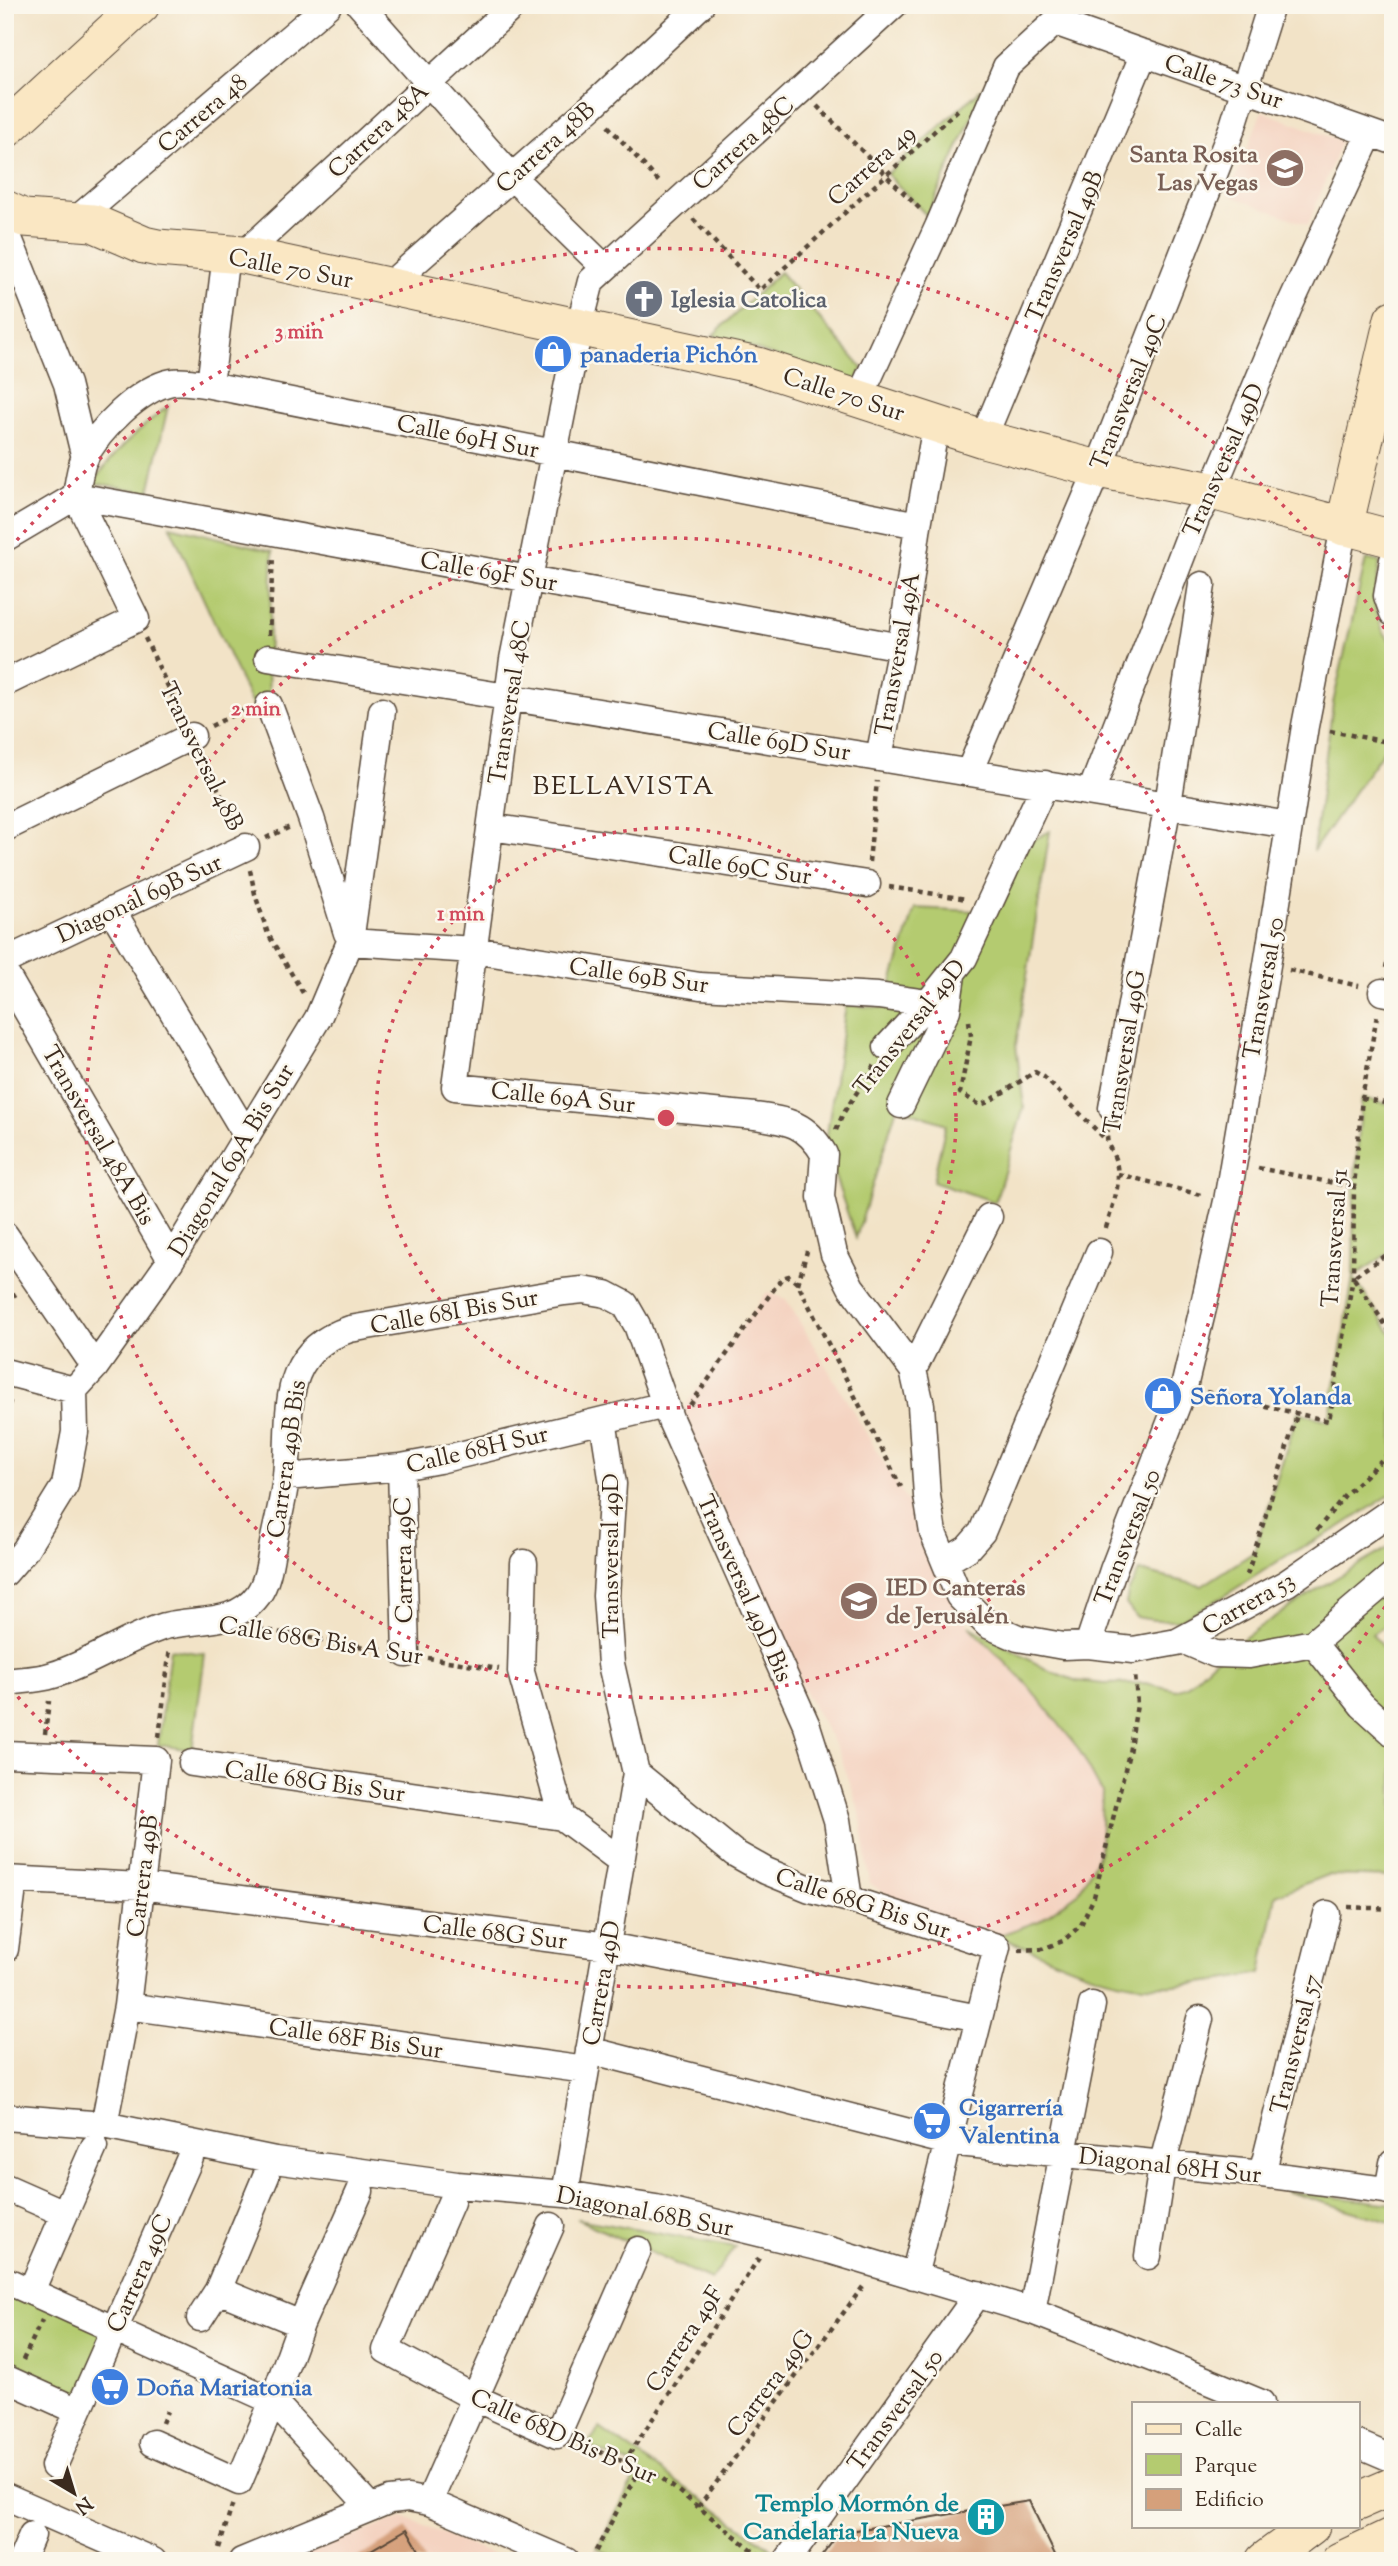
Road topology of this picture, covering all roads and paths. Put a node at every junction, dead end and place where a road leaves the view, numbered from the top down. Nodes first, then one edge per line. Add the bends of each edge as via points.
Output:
1 (141, 5) edge
2 (328, 5) edge
3 (360, 5) edge
4 (514, 5) edge
5 (701, 5) edge
6 (1271, 5) edge
7 (877, 11) edge
8 (1144, 53) junction
9 (429, 82) junction
10 (1245, 88) junction
11 (800, 90) junction
12 (967, 102) dead end
13 (591, 107) junction
14 (5, 130) edge
15 (1382, 137) edge
16 (887, 174) junction
17 (512, 177) junction
18 (677, 202) junction
19 (76, 220) junction
20 (7, 222) edge
21 (938, 227) junction
22 (234, 254) junction
23 (598, 274) junction
24 (387, 287) junction
25 (1393, 319) edge
26 (579, 328) junction
27 (209, 385) junction
28 (859, 399) junction
29 (936, 425) junction
30 (983, 439) junction
31 (554, 453) junction
32 (85, 458) junction
33 (1098, 469) junction
34 (1212, 491) junction
35 (76, 496) junction
36 (918, 525) junction
37 (1344, 527) junction
38 (8, 529) edge
39 (274, 532) junction
40 (1393, 539) edge
41 (1393, 560) edge
42 (529, 579) junction
43 (1202, 585) dead end
44 (1393, 613) edge
45 (136, 619) junction
46 (901, 647) junction
47 (268, 658) joint
48 (5, 683) edge
49 (508, 697) junction
50 (269, 705) joint
51 (382, 711) dead end
52 (1305, 726) junction
53 (191, 736) junction
54 (1393, 743) edge
55 (879, 757) junction
56 (969, 772) junction
57 (1045, 785) junction
58 (1091, 792) junction
59 (1168, 804) junction
60 (311, 818) junction
61 (1289, 825) junction
62 (491, 827) junction
63 (5, 828) edge
64 (246, 847) junction
65 (867, 884) junction
66 (989, 902) junction
67 (112, 910) junction
68 (350, 942) junction
69 (474, 950) junction
70 (5, 961) edge
71 (1268, 965) junction
72 (5, 973) edge
73 (952, 973) junction
74 (1387, 993) edge
75 (928, 1003) junction
76 (968, 1014) dead end
77 (318, 1018) junction
78 (887, 1047) joint
79 (456, 1087) joint
80 (901, 1105) dead end
81 (1393, 1105) edge
82 (1112, 1108) joint
83 (247, 1136) junction
84 (1106, 1140) junction
85 (824, 1154) junction
86 (1233, 1164) junction
87 (1118, 1174) junction
88 (1354, 1187) junction
89 (1227, 1201) junction
90 (989, 1217) dead end
91 (5, 1235) edge
92 (1393, 1250) edge
93 (1099, 1252) joint
94 (171, 1260) junction
95 (1353, 1277) junction
96 (606, 1294) joint
97 (1393, 1336) edge
98 (309, 1353) joint
99 (95, 1367) junction
100 (913, 1370) junction
101 (5, 1372) edge
102 (1184, 1387) junction
103 (74, 1390) junction
104 (1298, 1412) junction
105 (668, 1413) junction
106 (603, 1420) junction
107 (1393, 1449) edge
108 (401, 1467) junction
109 (286, 1477) junction
110 (901, 1488) dead end
111 (1393, 1510) edge
112 (1311, 1541) dead end
113 (944, 1562) junction
114 (524, 1563) dead end
115 (5, 1573) edge
116 (1393, 1575) edge
117 (1237, 1612) junction
118 (213, 1621) junction
119 (165, 1626) junction
120 (1182, 1640) junction
121 (1313, 1643) junction
122 (1087, 1645) junction
123 (1133, 1650) junction
124 (406, 1654) junction
125 (521, 1672) junction
126 (52, 1676) junction
127 (5, 1682) edge
128 (1393, 1733) edge
129 (5, 1754) edge
130 (43, 1756) junction
131 (156, 1760) junction
132 (192, 1763) dead end
133 (636, 1773) junction
134 (562, 1817) junction
135 (620, 1860) junction
136 (10, 1880) edge
137 (141, 1886) junction
138 (849, 1899) junction
139 (1393, 1909) edge
140 (1327, 1914) joint
141 (608, 1946) junction
142 (997, 1947) junction
143 (5, 1949) edge
144 (1092, 2005) dead end
145 (127, 2006) junction
146 (979, 2018) junction
147 (1200, 2019) dead end
148 (588, 2060) junction
149 (5, 2117) edge
150 (99, 2136) junction
151 (948, 2142) junction
152 (1063, 2154) junction
153 (190, 2158) dead end
154 (1393, 2163) edge
155 (1162, 2165) junction
156 (1262, 2174) junction
157 (266, 2176) dead end
158 (5, 2187) edge
159 (360, 2191) dead end
160 (1390, 2191) edge
161 (565, 2194) junction
162 (451, 2202) dead end
163 (64, 2213) junction
164 (551, 2226) dead end
165 (773, 2236) junction
166 (638, 2250) dead end
167 (1147, 2256) dead end
168 (914, 2276) junction
169 (5, 2280) edge
170 (863, 2280) dead end
171 (218, 2290) junction
172 (978, 2294) junction
173 (38, 2302) junction
174 (1032, 2311) junction
175 (200, 2318) dead end
176 (301, 2324) junction
177 (114, 2330) junction
178 (13, 2373) edge
179 (475, 2398) junction
180 (273, 2401) junction
181 (1259, 2402) edge
182 (78, 2411) junction
183 (556, 2435) junction
184 (153, 2443) dead end
185 (1360, 2445) edge
186 (1393, 2459) edge
187 (624, 2462) junction
188 (54, 2466) dead end
189 (640, 2468) junction
190 (239, 2482) junction
191 (1393, 2486) edge
192 (5, 2496) edge
193 (1360, 2500) edge
194 (429, 2502) junction
195 (698, 2507) junction
196 (371, 2508) junction
197 (1308, 2528) edge
198 (32, 2535) dead end
199 (1393, 2536) edge
200 (21, 2561) edge
201 (153, 2561) edge
202 (215, 2561) edge
203 (242, 2561) edge
204 (566, 2561) edge
205 (591, 2561) edge
206 (766, 2561) edge
207 (786, 2561) edge
208 (1264, 2561) edge
209 (1340, 2561) edge

1 - 14 street
2 - 19 street, Carrera 48
3 - 9 street
4 - 9 street, Carrera 48A
5 - 13 street, Carrera 48B
6 - 10 street, Transversal 49C
7 - 11 street, Carrera 48C
8 - 10 street, Calle 73 Sur
8 - 21 street, Calle 73 Sur via 1055,22 1006,67
8 - 30 street, Transversal 49B
9 - 17 street
9 - 22 street, Carrera 48A
10 - 15 street, Calle 73 Sur
10 - 33 street, Transversal 49C
11 - 16 path
11 - 18 street, Carrera 48C
12 - 16 path, Carrera 49
13 - 17 street, Carrera 48B
13 - 18 path
15 - 34 street, Transversal 49D via 1289,307
16 - 18 path, Carrera 49 via 760,290
16 - 21 path
17 - 23 street
17 - 24 street, Carrera 48B
18 - 23 street, Carrera 48C
19 - 20 street, Calle 70 Sur via 24,218
19 - 22 street, Calle 70 Sur via 144,245
20 - 32 street via 67,384
21 - 28 street
22 - 24 street, Calle 70 Sur
22 - 27 street
23 - 26 street, Transversal 48C
24 - 26 street, Calle 70 Sur
25 - 37 street, Transversal 50
26 - 28 street, Calle 70 Sur via 758,366
26 - 31 street, Transversal 48C
27 - 31 street, Calle 69H Sur
27 - 32 street, Calle 69H Sur via 174,382 154,387 106,428
28 - 29 street, Calle 70 Sur
29 - 30 street, Calle 70 Sur
29 - 36 street, Transversal 49A
30 - 33 street, Calle 70 Sur
31 - 36 street, Calle 69H Sur
31 - 42 street, Transversal 48C
32 - 35 street, Calle 69H Sur
33 - 34 street, Calle 70 Sur
33 - 56 street, Transversal 49C
34 - 37 street, Calle 70 Sur
34 - 58 street, Transversal 49D via 1197,516
35 - 38 street
35 - 39 street, Calle 69F Sur
35 - 45 street
36 - 46 street, Transversal 49A
37 - 40 street, Calle 70 Sur
37 - 52 street, Transversal 50
39 - 42 street, Calle 69F Sur
39 - 47 path
41 - 44 street via 1387,596
42 - 46 street, Calle 69F Sur
42 - 49 street, Transversal 48C
43 - 59 street, Transversal 49G
45 - 48 street
45 - 53 path, Transversal 48B
46 - 55 street, Transversal 49A
47 - 49 street, Calle 69D Sur
49 - 55 street, Calle 69D Sur
49 - 62 street, Transversal 48C
50 - 53 path via 252,705
50 - 60 street
51 - 68 street, Diagonal 69A Bis Sur
52 - 54 path
52 - 61 street, Transversal 50
53 - 63 street
53 - 64 path, Transversal 48B
55 - 56 street, Calle 69D Sur
55 - 65 path, Transversal 49A
56 - 57 street, Calle 69D Sur
57 - 58 street, Calle 69D Sur
57 - 66 street, Transversal 49D
58 - 59 street, Calle 69D Sur
59 - 61 street, Calle 69D Sur
59 - 82 street, Transversal 49G
60 - 64 path, Diagonal 69B Sur
60 - 68 street
61 - 71 street, Transversal 50
62 - 65 street, Calle 69C Sur
62 - 69 street, Transversal 48C
64 - 67 street, Diagonal 69B Sur
64 - 77 path, Transversal 48B via 268,934
65 - 66 path
66 - 73 street, Transversal 49D via 964,958
67 - 70 street, Diagonal 69B Sur
67 - 83 street
68 - 69 street, Calle 69B Sur
68 - 77 street, Diagonal 69A Bis Sur
69 - 75 street, Calle 69B Sur via 700,986
69 - 79 street, Transversal 48C
71 - 74 path
71 - 86 street, Transversal 50
72 - 94 street, Transversal 48A Bis
73 - 75 street, Transversal 49D
73 - 80 street via 947,1010
75 - 78 street, Transversal 49D
76 - 84 path via 971,1036 960,1093 979,1105 1035,1072
77 - 83 street, Diagonal 69A Bis Sur
78 - 85 path, Transversal 49D via 844,1112
79 - 85 street, Calle 69A Sur via 786,1120 804,1129
81 - 88 path, Transversal 51 via 1362,1098
82 - 84 path, Transversal 49G
83 - 94 street, Diagonal 69A Bis Sur
84 - 87 path, Transversal 49G
85 - 100 street via 821,1197 834,1254 851,1287
86 - 88 path
86 - 89 street, Transversal 50
87 - 89 path
87 - 93 path
88 - 95 path, Transversal 51
89 - 102 street, Transversal 50
90 - 100 street
91 - 99 street
92 - 95 path
93 - 113 street via 982,1531 967,1549
94 - 99 street, Diagonal 69A Bis Sur
95 - 97 path
95 - 104 path, Transversal 51 via 1329,1422
96 - 98 street, Calle 68I Bis Sur via 564,1292 350,1329
96 - 105 street, Transversal 49D Bis via 625,1304 637,1325
98 - 109 street, Carrera 49B Bis via 290,1392
99 - 103 street, Diagonal 69A Bis Sur
100 - 113 street via 921,1405 927,1496
101 - 103 street
102 - 104 path
102 - 122 street, Transversal 50
103 - 115 street via 75,1432 65,1485 26,1550
104 - 117 path
105 - 106 street, Calle 68H Sur
105 - 110 path via 687,1408 782,1278 789,1276 798,1284
105 - 138 street, Transversal 49D Bis via 807,1727 837,1820
106 - 108 street, Calle 68H Sur
106 - 133 street, Transversal 49D via 613,1484 606,1596 611,1664
107 - 112 path via 1345,1495
108 - 109 street, Calle 68H Sur
108 - 124 street, Carrera 49C
109 - 118 street, Carrera 49B Bis via 267,1575 258,1595 243,1611
111 - 117 street, Carrera 53
113 - 122 street via 959,1596 988,1625 1018,1638
114 - 125 street
116 - 121 street
117 - 120 street, Carrera 53
118 - 119 street, Calle 68G Bis A Sur
118 - 124 path, Calle 68G Bis A Sur
119 - 126 street, Calle 68G Bis A Sur
119 - 131 path via 170,1649
120 - 121 street via 1215,1654 1250,1655
120 - 123 street, Carrera 53
121 - 128 street via 1362,1705
122 - 123 street, Carrera 53
123 - 142 path via 1137,1705 1094,1897 1081,1925 1063,1941 1042,1949
124 - 125 path, Calle 68G Bis A Sur
125 - 134 street
126 - 127 street, Calle 68G Bis A Sur
126 - 130 path
129 - 130 street
130 - 131 street
131 - 137 street, Carrera 49B
132 - 134 street, Calle 68G Bis Sur
133 - 135 street, Carrera 49D
133 - 138 street, Calle 68G Bis Sur via 734,1853 810,1889
134 - 135 street
135 - 141 street, Carrera 49D
136 - 137 street, Calle 68G Sur
136 - 143 street
137 - 141 street, Calle 68G Sur
137 - 145 street, Carrera 49B
138 - 142 street, Calle 68G Bis Sur
139 - 140 path via 1356,1906
140 - 156 street, Transversal 57
141 - 146 street, Calle 68G Sur
141 - 148 street, Carrera 49D
142 - 146 street
144 - 152 street
145 - 148 street, Calle 68F Bis Sur
145 - 150 street, Carrera 49B
146 - 151 street
147 - 155 street
148 - 151 street, Calle 68F Bis Sur
148 - 161 street, Carrera 49D
149 - 150 street, Diagonal 68B Sur
150 - 161 street, Diagonal 68B Sur via 457,2185
150 - 163 street, Carrera 49B
151 - 152 street, Diagonal 68H Sur
151 - 168 street
152 - 155 street, Diagonal 68H Sur
152 - 174 street
153 - 177 street, Carrera 49C
154 - 160 street
155 - 156 street, Diagonal 68H Sur
155 - 167 street
156 - 160 street, Diagonal 68H Sur
157 - 171 street
158 - 163 street
159 - 176 street
161 - 165 street, Diagonal 68B Sur via 656,2208
162 - 179 street, Calle 68D Bis B Sur via 386,2350
163 - 173 street, Carrera 49B
164 - 179 street
165 - 168 street, Diagonal 68B Sur
165 - 187 path, Carrera 49F
166 - 183 street
168 - 172 street, Diagonal 68B Sur
169 - 173 street
170 - 195 path, Carrera 49G via 864,2287
171 - 175 street
171 - 176 street
172 - 174 street, Diagonal 68B Sur
172 - 207 street, Transversal 50
173 - 177 street
173 - 178 path
174 - 181 street, Diagonal 68B Sur
176 - 180 street
177 - 180 street
177 - 182 street, Carrera 49C
178 - 182 street
179 - 183 street, Calle 68D Bis B Sur
179 - 194 street
180 - 190 street
180 - 196 street
182 - 188 street, Carrera 49C
183 - 187 path, Calle 68D Bis B Sur
184 - 190 street
185 - 186 street
187 - 189 path, Calle 68D Bis B Sur
189 - 195 path, Calle 68D Bis B Sur via 659,2476
189 - 205 path
190 - 202 path
191 - 193 street
192 - 201 street
194 - 196 street via 408,2498
194 - 204 street
195 - 206 path, Calle 68D Bis B Sur
196 - 203 street
197 - 208 street
198 - 200 street
199 - 209 street

